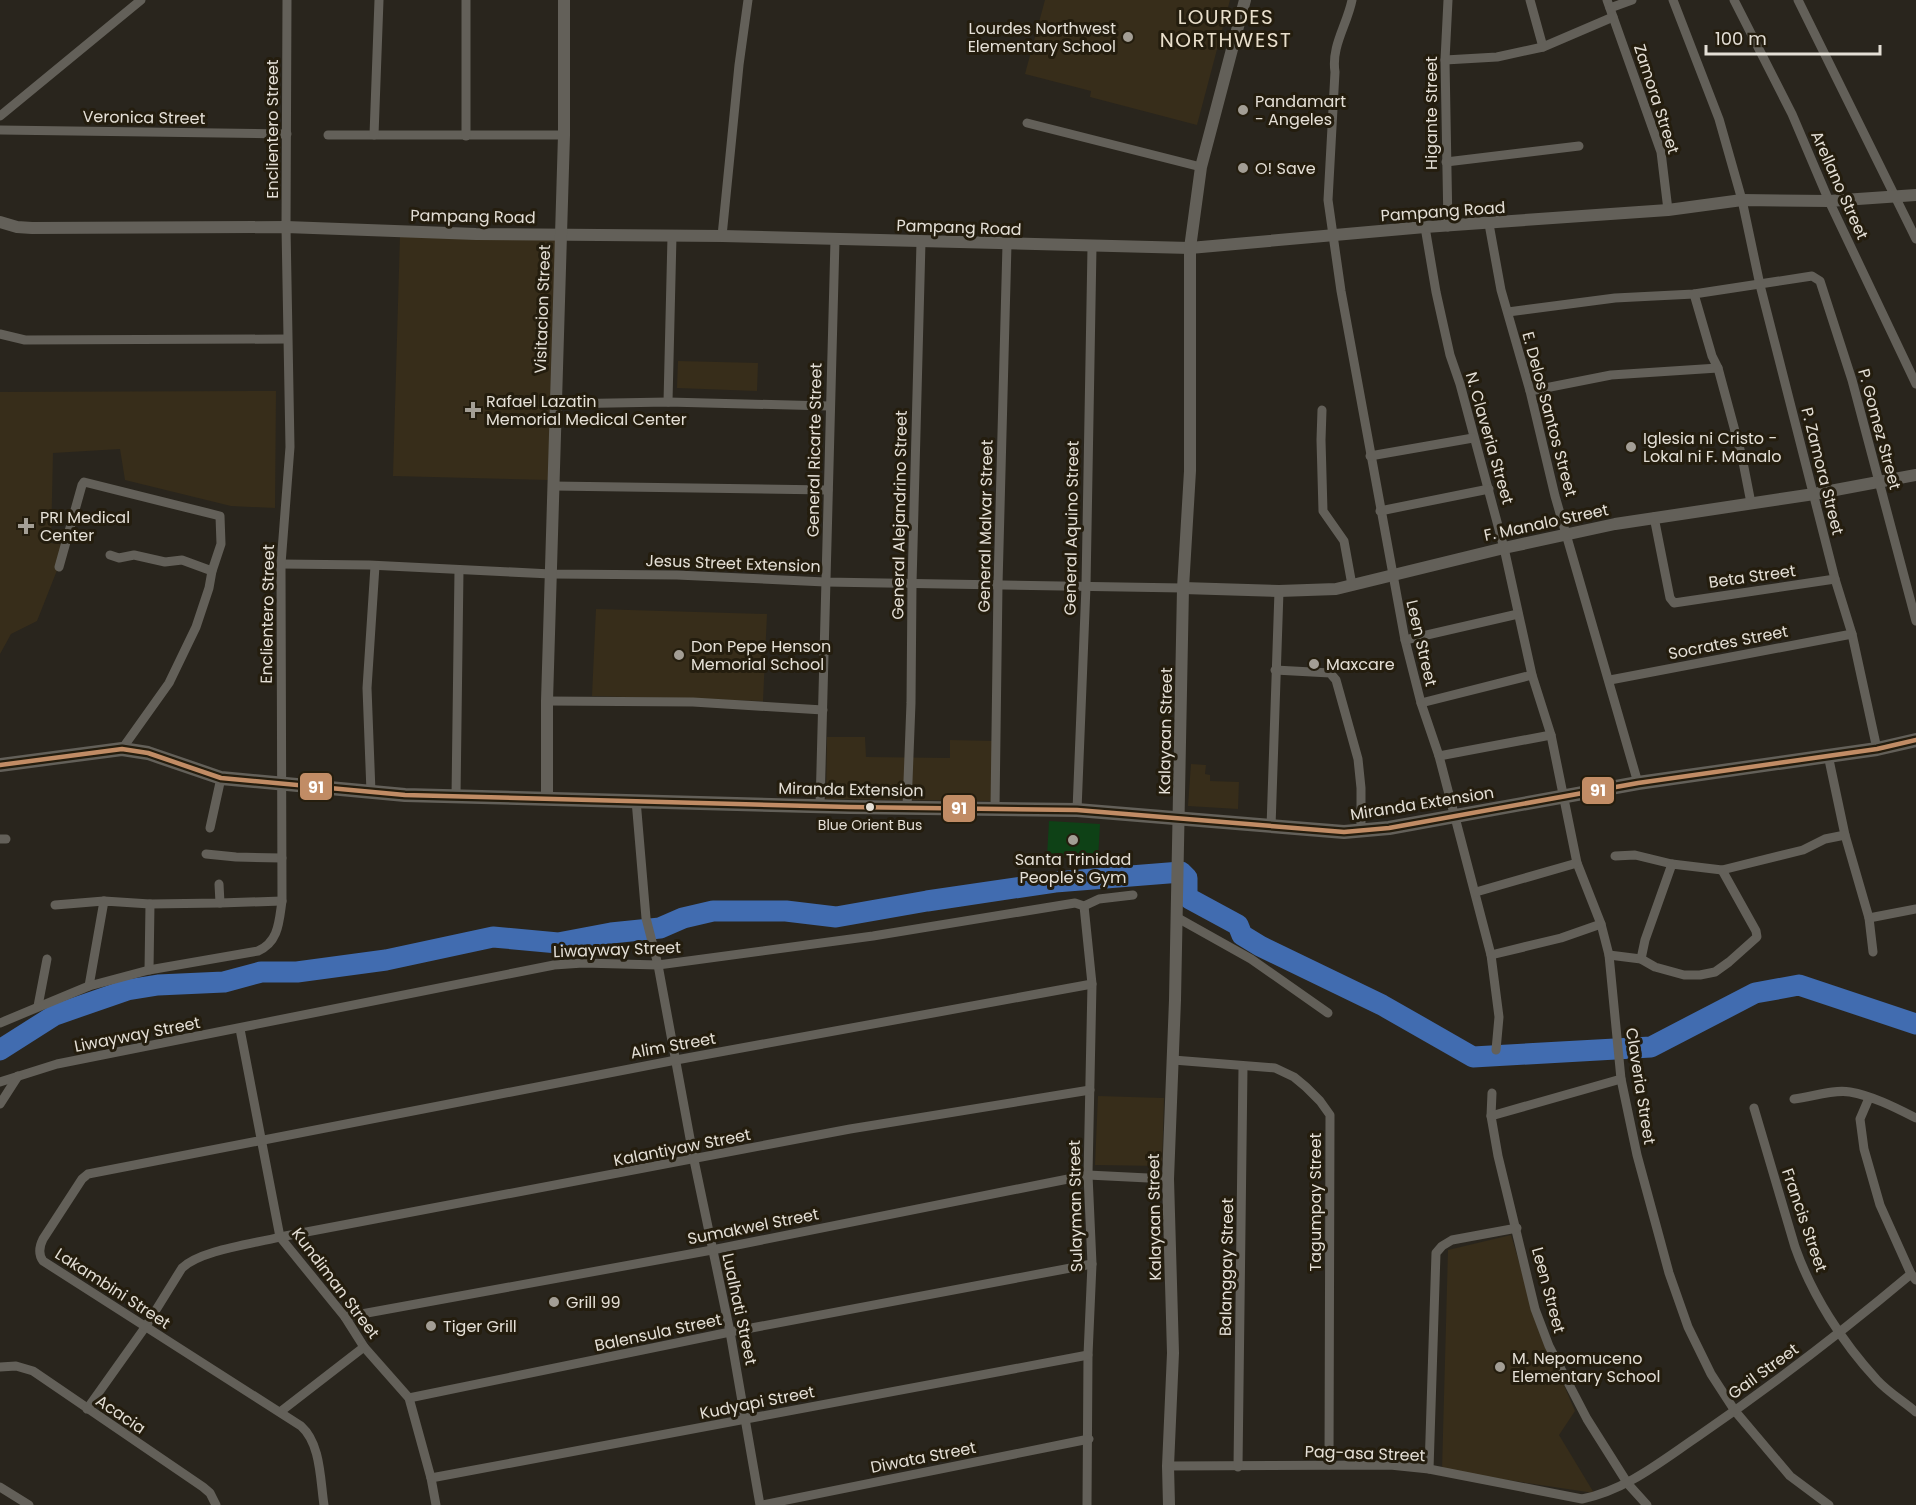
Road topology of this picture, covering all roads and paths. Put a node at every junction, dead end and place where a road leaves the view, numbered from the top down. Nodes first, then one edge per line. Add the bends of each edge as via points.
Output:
1 (141, 0) edge
2 (286, 0) edge
3 (379, 0) edge
4 (466, 0) edge
5 (564, 0) edge
6 (747, 0) edge
7 (1245, 0) edge
8 (1352, 0) edge
9 (1449, 0) edge
10 (1530, 0) edge
11 (1632, 0) edge
12 (1673, 0) edge
13 (1734, 0) edge
14 (1798, 0) edge
15 (1610, 8) edge
16 (1543, 47) junction
17 (1445, 60) junction
18 (0, 116) edge
19 (1027, 123) dead end
20 (0, 130) edge
21 (287, 134) junction
22 (328, 135) dead end
23 (374, 135) junction
24 (564, 135) junction
25 (466, 136) junction
26 (1579, 146) dead end
27 (1446, 162) junction
28 (1201, 167) junction
29 (1916, 195) edge
30 (1895, 197) junction
31 (1742, 200) junction
32 (1829, 201) junction
33 (1668, 210) junction
34 (0, 222) edge
35 (1489, 224) junction
36 (1448, 226) junction
37 (286, 227) junction
38 (1425, 227) junction
39 (561, 235) junction
40 (672, 236) junction
41 (722, 236) junction
42 (1332, 237) junction
43 (1916, 239) edge
44 (835, 240) junction
45 (921, 242) junction
46 (1007, 244) junction
47 (1092, 247) junction
48 (1190, 248) junction
49 (1760, 285) junction
50 (1694, 294) junction
51 (1508, 312) junction
52 (0, 334) edge
53 (288, 339) junction
54 (1718, 368) junction
55 (1916, 384) edge
56 (1530, 391) junction
57 (669, 402) junction
58 (556, 404) junction
59 (829, 406) junction
60 (1322, 410) dead end
61 (1473, 438) junction
62 (1370, 456) junction
63 (1916, 475) edge
64 (1878, 482) junction
65 (553, 486) junction
66 (1489, 489) junction
67 (828, 490) junction
68 (1814, 494) junction
69 (1751, 503) junction
70 (1380, 511) junction
71 (1654, 517) junction
72 (1568, 534) junction
73 (1504, 548) junction
74 (110, 555) dead end
75 (282, 564) junction
76 (375, 566) junction
77 (59, 567) dead end
78 (459, 570) junction
79 (212, 571) junction
80 (550, 574) junction
81 (1392, 575) junction
82 (1835, 579) junction
83 (825, 582) junction
84 (912, 584) junction
85 (998, 585) junction
86 (1352, 585) junction
87 (1086, 586) junction
88 (1183, 588) junction
89 (1279, 591) junction
90 (1518, 614) junction
91 (1916, 621) edge
92 (1852, 634) junction
93 (1405, 640) junction
94 (1275, 670) junction
95 (1532, 675) junction
96 (1610, 680) junction
97 (547, 701) junction
98 (1421, 703) junction
99 (824, 710) junction
100 (1551, 735) junction
101 (1916, 740) edge
102 (1877, 748) junction
103 (122, 749) junction
104 (1828, 755) junction
105 (1439, 756) junction
106 (0, 765) edge
107 (221, 778) junction
108 (283, 783) junction
109 (1638, 783) junction
110 (370, 792) junction
111 (1564, 796) junction
112 (456, 797) junction
113 (547, 798) junction
114 (636, 800) junction
115 (820, 806) junction
116 (907, 807) junction
117 (995, 808) junction
118 (1077, 810) junction
119 (1454, 816) junction
120 (1180, 818) junction
121 (1271, 827) junction
122 (210, 828) dead end
123 (1361, 831) junction
124 (1845, 835) junction
125 (206, 854) dead end
126 (1615, 855) dead end
127 (282, 858) junction
128 (1577, 863) junction
129 (1672, 864) junction
130 (1722, 870) junction
131 (219, 884) dead end
132 (1476, 892) junction
133 (1133, 895) dead end
134 (104, 901) junction
135 (282, 901) junction
136 (220, 903) junction
137 (150, 904) junction
138 (54, 905) dead end
139 (1084, 906) junction
140 (1916, 909) edge
141 (1176, 917) junction
142 (1869, 918) junction
143 (1601, 924) junction
144 (1873, 952) dead end
145 (1491, 955) junction
146 (1609, 955) junction
147 (47, 958) dead end
148 (1641, 959) junction
149 (658, 965) junction
150 (149, 970) junction
151 (1092, 984) junction
152 (89, 986) junction
153 (38, 1006) junction
154 (1328, 1013) dead end
155 (0, 1023) edge
156 (240, 1029) junction
157 (1496, 1050) dead end
158 (676, 1060) junction
159 (1173, 1060) junction
160 (1243, 1066) junction
161 (19, 1075) junction
162 (1622, 1078) junction
163 (0, 1082) edge
164 (1090, 1089) junction
165 (1492, 1093) dead end
166 (1869, 1098) junction
167 (1794, 1100) dead end
168 (0, 1104) edge
169 (1754, 1108) dead end
170 (1491, 1116) junction
171 (1916, 1118) edge
172 (261, 1139) junction
173 (694, 1160) junction
174 (1088, 1175) junction
175 (1168, 1179) junction
176 (1517, 1228) junction
177 (280, 1237) junction
178 (712, 1250) junction
179 (1092, 1264) junction
180 (1913, 1277) edge
181 (345, 1317) junction
182 (146, 1326) junction
183 (730, 1332) junction
184 (1840, 1333) junction
185 (364, 1347) junction
186 (1088, 1354) junction
187 (0, 1367) edge
188 (409, 1398) junction
189 (87, 1409) junction
190 (1735, 1411) junction
191 (280, 1412) junction
192 (1916, 1412) edge
193 (746, 1419) junction
194 (1089, 1439) junction
195 (1329, 1465) junction
196 (1168, 1466) junction
197 (1238, 1467) junction
198 (1429, 1469) junction
199 (431, 1478) junction
200 (1628, 1484) junction
201 (0, 1487) edge
202 (29, 1505) edge
203 (216, 1505) edge
204 (324, 1505) edge
205 (436, 1505) edge
206 (761, 1505) edge
207 (1087, 1505) edge
208 (1169, 1505) edge
209 (1647, 1505) edge
210 (1829, 1505) edge

1 - 18 street
2 - 21 street, Enclientero Street
3 - 23 street
4 - 25 street
5 - 24 street, Visitacion Street
6 - 41 street
7 - 28 street, Kalayaan Street
8 - 42 street, Leen Street via 1336,44 1334,62 1328,200
9 - 17 street, Higante Street
10 - 16 street
11 - 15 street
12 - 31 street via 1719,119
13 - 32 street, Arellano Street via 1792,114
14 - 30 street
15 - 16 street
15 - 33 street, Zamora Street via 1661,152
16 - 17 street via 1497,57
17 - 27 street, Higante Street
19 - 28 street
20 - 21 street, Veronica Street
21 - 37 street, Enclientero Street
22 - 23 street
23 - 25 street
24 - 25 street
24 - 39 street, Visitacion Street
26 - 27 street
27 - 36 street, Higante Street
28 - 48 street, Kalayaan Street
29 - 30 street, Pampang Road
30 - 32 street, Pampang Road
30 - 43 street
31 - 32 street, Pampang Road
31 - 33 street, Pampang Road
31 - 49 street, P. Zamora Street
32 - 55 street, Arellano Street
33 - 35 street, Pampang Road
34 - 37 street, Pampang Road via 32,228
35 - 36 street, Pampang Road
35 - 51 street, E. Delos Santos Street
36 - 38 street, Pampang Road
37 - 39 street, Pampang Road
37 - 53 street, Enclientero Street
38 - 42 street, Pampang Road
38 - 61 street, N. Claveria Street via 1450,356
39 - 40 street, Pampang Road
39 - 58 street, Visitacion Street
40 - 41 street, Pampang Road
40 - 57 street
41 - 44 street, Pampang Road
42 - 48 street, Pampang Road
42 - 62 street, Leen Street
44 - 45 street, Pampang Road
44 - 59 street, General Ricarte Street
45 - 46 street, Pampang Road
45 - 84 street, General Alejandrino Street
46 - 47 street, Pampang Road
46 - 85 street, General Malvar Street
47 - 48 street, Pampang Road
47 - 87 street, General Aquino Street
48 - 88 street, Kalayaan Street via 1190,471
49 - 50 street
49 - 64 street, P. Gomez Street via 1812,276 1820,281 1852,380
49 - 68 street, P. Zamora Street
50 - 51 street via 1615,298
50 - 54 street
51 - 56 street, E. Delos Santos Street
52 - 53 street via 25,340
53 - 75 street, Enclientero Street via 290,447
54 - 56 street via 1611,375
54 - 69 street
56 - 72 street, E. Delos Santos Street
57 - 58 street
57 - 59 street
58 - 65 street, Visitacion Street
59 - 67 street, General Ricarte Street
60 - 86 street via 1323,511 1344,541
61 - 62 street
61 - 66 street, N. Claveria Street
62 - 70 street, Leen Street
63 - 64 street, F. Manalo Street
64 - 68 street, F. Manalo Street
64 - 91 street, P. Gomez Street
65 - 67 street
65 - 80 street, Visitacion Street
66 - 70 street
66 - 73 street, N. Claveria Street
67 - 83 street, General Ricarte Street
68 - 69 street, F. Manalo Street
68 - 82 street, P. Zamora Street
69 - 71 street, F. Manalo Street
70 - 81 street, Leen Street
71 - 72 street, F. Manalo Street
71 - 82 street, Beta Street via 1674,603
72 - 73 street, F. Manalo Street
72 - 96 street, E. Delos Santos Street
73 - 81 street, F. Manalo Street
73 - 90 street, N. Claveria Street
74 - 79 street via 134,555 165,562 182,560
75 - 76 street, Jesus Street Extension
75 - 108 street, Enclientero Street
76 - 78 street, Jesus Street Extension
76 - 110 street via 367,688
77 - 79 street via 82,485 88,481 220,516 221,544
78 - 80 street, Jesus Street Extension
78 - 112 street
79 - 103 street via 196,627 178,667
80 - 83 street, Jesus Street Extension
80 - 97 street, Visitacion Street
81 - 86 street, F. Manalo Street
81 - 93 street, Leen Street
82 - 92 street, P. Zamora Street
83 - 84 street, Jesus Street Extension
83 - 99 street, General Ricarte Street
84 - 85 street, Jesus Street Extension
84 - 116 street, General Alejandrino Street
85 - 87 street, Jesus Street Extension
85 - 117 street, General Malvar Street
86 - 89 street, F. Manalo Street
87 - 88 street, Jesus Street Extension
87 - 118 street, General Aquino Street
88 - 89 street, F. Manalo Street
88 - 120 street, Kalayaan Street
89 - 94 street
90 - 93 street
90 - 95 street, N. Claveria Street
92 - 96 street, Socrates Street
92 - 102 street, P. Zamora Street
93 - 98 street, Leen Street
94 - 121 street
94 - 123 street via 1324,672 1336,680 1358,759
95 - 98 street
95 - 100 street, N. Claveria Street
96 - 109 street, E. Delos Santos Street
97 - 99 street via 693,702
97 - 113 street, Visitacion Street
98 - 105 street, Leen Street
99 - 115 street, General Ricarte Street
100 - 105 street
100 - 111 street, N. Claveria Street
101 - 102 main road, Miranda Extension
102 - 104 main road, Miranda Extension
103 - 106 main road, Miranda Extension
103 - 107 main road, Miranda Extension via 148,753
104 - 109 main road, Miranda Extension
104 - 124 street
105 - 119 street, Leen Street
107 - 108 main road, Miranda Extension
107 - 122 street
108 - 110 main road, Miranda Extension
108 - 127 street, Enclientero Street
109 - 111 main road, Miranda Extension
110 - 112 main road, Miranda Extension
111 - 119 main road, Miranda Extension
111 - 128 street, Claveria Street
112 - 113 main road, Miranda Extension
113 - 114 main road, Miranda Extension
114 - 115 main road, Miranda Extension
114 - 149 street, Lualhati Street via 646,918
115 - 116 main road, Miranda Extension
116 - 117 main road, Miranda Extension
117 - 118 main road, Miranda Extension
118 - 120 main road, Miranda Extension
119 - 123 main road, Miranda Extension
119 - 132 street, Leen Street
120 - 121 main road, Miranda Extension
120 - 141 street, Kalayaan Street
121 - 123 main road, Miranda Extension
124 - 130 street
124 - 142 street
125 - 127 street
126 - 129 street via 1635,855
127 - 135 street, Enclientero Street
128 - 132 street
128 - 143 street, Claveria Street
129 - 130 street
129 - 148 street
130 - 148 street via 1757,937 1715,972 1700,975 1669,972
131 - 136 street
132 - 145 street, Leen Street
133 - 139 street, Liwayway Street via 1099,899
134 - 137 street
134 - 138 street
134 - 152 street
135 - 136 street
135 - 150 street, Enclientero Street via 274,938 264,948
136 - 137 street
137 - 150 street
139 - 149 street, Liwayway Street via 1075,903
139 - 151 street, Sulayman Street
140 - 142 street
141 - 154 street via 1251,959
141 - 159 street, Kalayaan Street
142 - 144 street
143 - 145 street
143 - 146 street, Claveria Street
145 - 157 street, Leen Street via 1499,1017
146 - 148 street
146 - 162 street, Claveria Street
147 - 153 street
149 - 156 street, Liwayway Street via 554,965
149 - 158 street, Lualhati Street
150 - 152 street, Enclientero Street
151 - 158 street, Alim Street
151 - 164 street, Sulayman Street
152 - 153 street, Enclientero Street
153 - 155 street, Enclientero Street
156 - 161 street, Liwayway Street via 57,1064
156 - 172 street, Kundiman Street
158 - 172 street, Alim Street
158 - 173 street, Lualhati Street
159 - 160 street, Tagumpay Street
159 - 175 street, Kalayaan Street
160 - 195 street, Tagumpay Street via 1275,1068 1294,1077 1330,1115
160 - 197 street, Balanggay Street
161 - 163 street, Liwayway Street
161 - 168 street
162 - 170 street
162 - 190 street, Claveria Street via 1637,1155 1669,1273 1688,1327
164 - 173 street, Kalantiyaw Street
164 - 174 street, Sulayman Street
165 - 170 street, Leen Street
166 - 167 street via 1840,1092
166 - 171 street
166 - 180 street via 1860,1119 1863,1149 1880,1205
169 - 184 street, Francis Street via 1802,1267
170 - 176 street, Leen Street
172 - 177 street, Kundiman Street
172 - 182 street, Lakambini Street via 88,1174 43,1239 39,1247 43,1262
173 - 177 street, Kalantiyaw Street
173 - 178 street, Lualhati Street
174 - 175 street, Sumakwel Street
174 - 178 street, Sumakwel Street
174 - 179 street, Sulayman Street
175 - 196 street, Kalayaan Street via 1173,1353
176 - 198 street via 1452,1240 1436,1253
176 - 200 street, Leen Street via 1535,1309 1549,1346
177 - 181 street, Kundiman Street
177 - 182 street, Kalantiyaw Street via 190,1260
178 - 181 street, Sumakwel Street
178 - 183 street, Lualhati Street
179 - 183 street, Balensula Street
179 - 186 street, Sulayman Street
180 - 184 street, Gail Street
181 - 185 street, Kundiman Street
182 - 189 street, Kalantiyaw Street
182 - 191 street, Lakambini Street
183 - 188 street, Balensula Street
183 - 193 street, Lualhati Street
184 - 190 street, Gail Street
184 - 192 street, Francis Street via 1878,1381
185 - 188 street, Kundiman Street
185 - 191 street
186 - 193 street, Kudyapi Street
186 - 194 street, Sulayman Street
187 - 189 street, Acacia via 33,1371
188 - 199 street, Kundiman Street
189 - 203 street, Acacia via 203,1487
190 - 200 street, Gail Street
190 - 210 street, Claveria Street via 1790,1476
191 - 204 street, Lakambini Street via 311,1437
193 - 199 street, Kudyapi Street
193 - 206 street, Lualhati Street
194 - 206 street, Diwata Street
194 - 207 street, Sulayman Street
195 - 197 street, Pag-asa Street
195 - 198 street, Pag-asa Street
196 - 197 street, Pag-asa Street
196 - 208 street, Kalayaan Street
198 - 200 street, Pag-asa Street via 1581,1499
199 - 205 street, Kundiman Street
200 - 209 street, Leen Street
201 - 202 street

